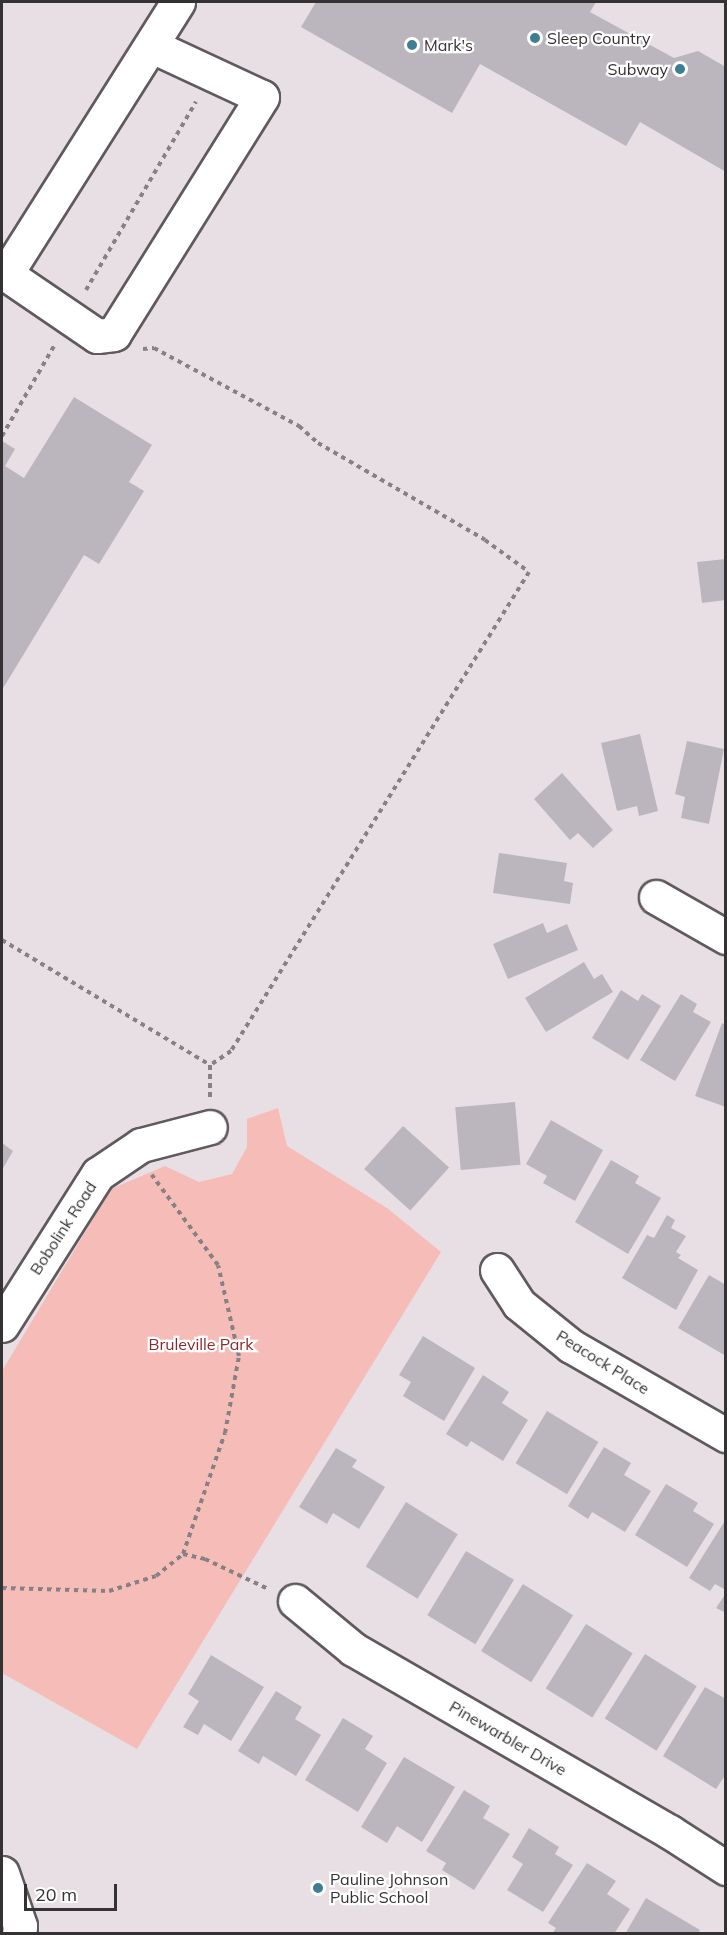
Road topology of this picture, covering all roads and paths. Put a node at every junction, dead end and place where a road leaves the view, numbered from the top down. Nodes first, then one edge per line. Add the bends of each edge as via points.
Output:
1 (178, 2) edge
2 (152, 46) junction
3 (202, 91) dead end
4 (58, 337) junction
5 (134, 357) dead end
6 (2, 436) edge
7 (656, 897) dead end
8 (726, 937) edge
9 (2, 940) edge
10 (210, 1065) junction
11 (210, 1127) joint
12 (133, 1151) junction
13 (497, 1270) dead end
14 (2, 1325) edge
15 (726, 1435) edge
16 (183, 1554) junction
17 (2, 1588) edge
18 (295, 1601) joint
19 (726, 1868) edge
20 (2, 1873) edge
21 (19, 1934) edge

1 - 2 street
2 - 4 street via 6,274
2 - 4 street via 262,97 114,334
3 - 4 path
4 - 6 path
5 - 10 path via 140,349 154,348 298,426 318,443 484,540 529,572 231,1051
7 - 8 street
9 - 10 path
10 - 11 path
11 - 12 street, Bobolink Road via 141,1144
12 - 14 street, Bobolink Road via 98,1174
12 - 16 path via 218,1265 239,1356 225,1433
13 - 15 street, Peacock Place via 519,1304 571,1346
16 - 17 path via 156,1576 109,1591
16 - 18 path via 205,1559
18 - 19 street, Pinewarbler Drive via 353,1649
20 - 21 street via 20,1926

